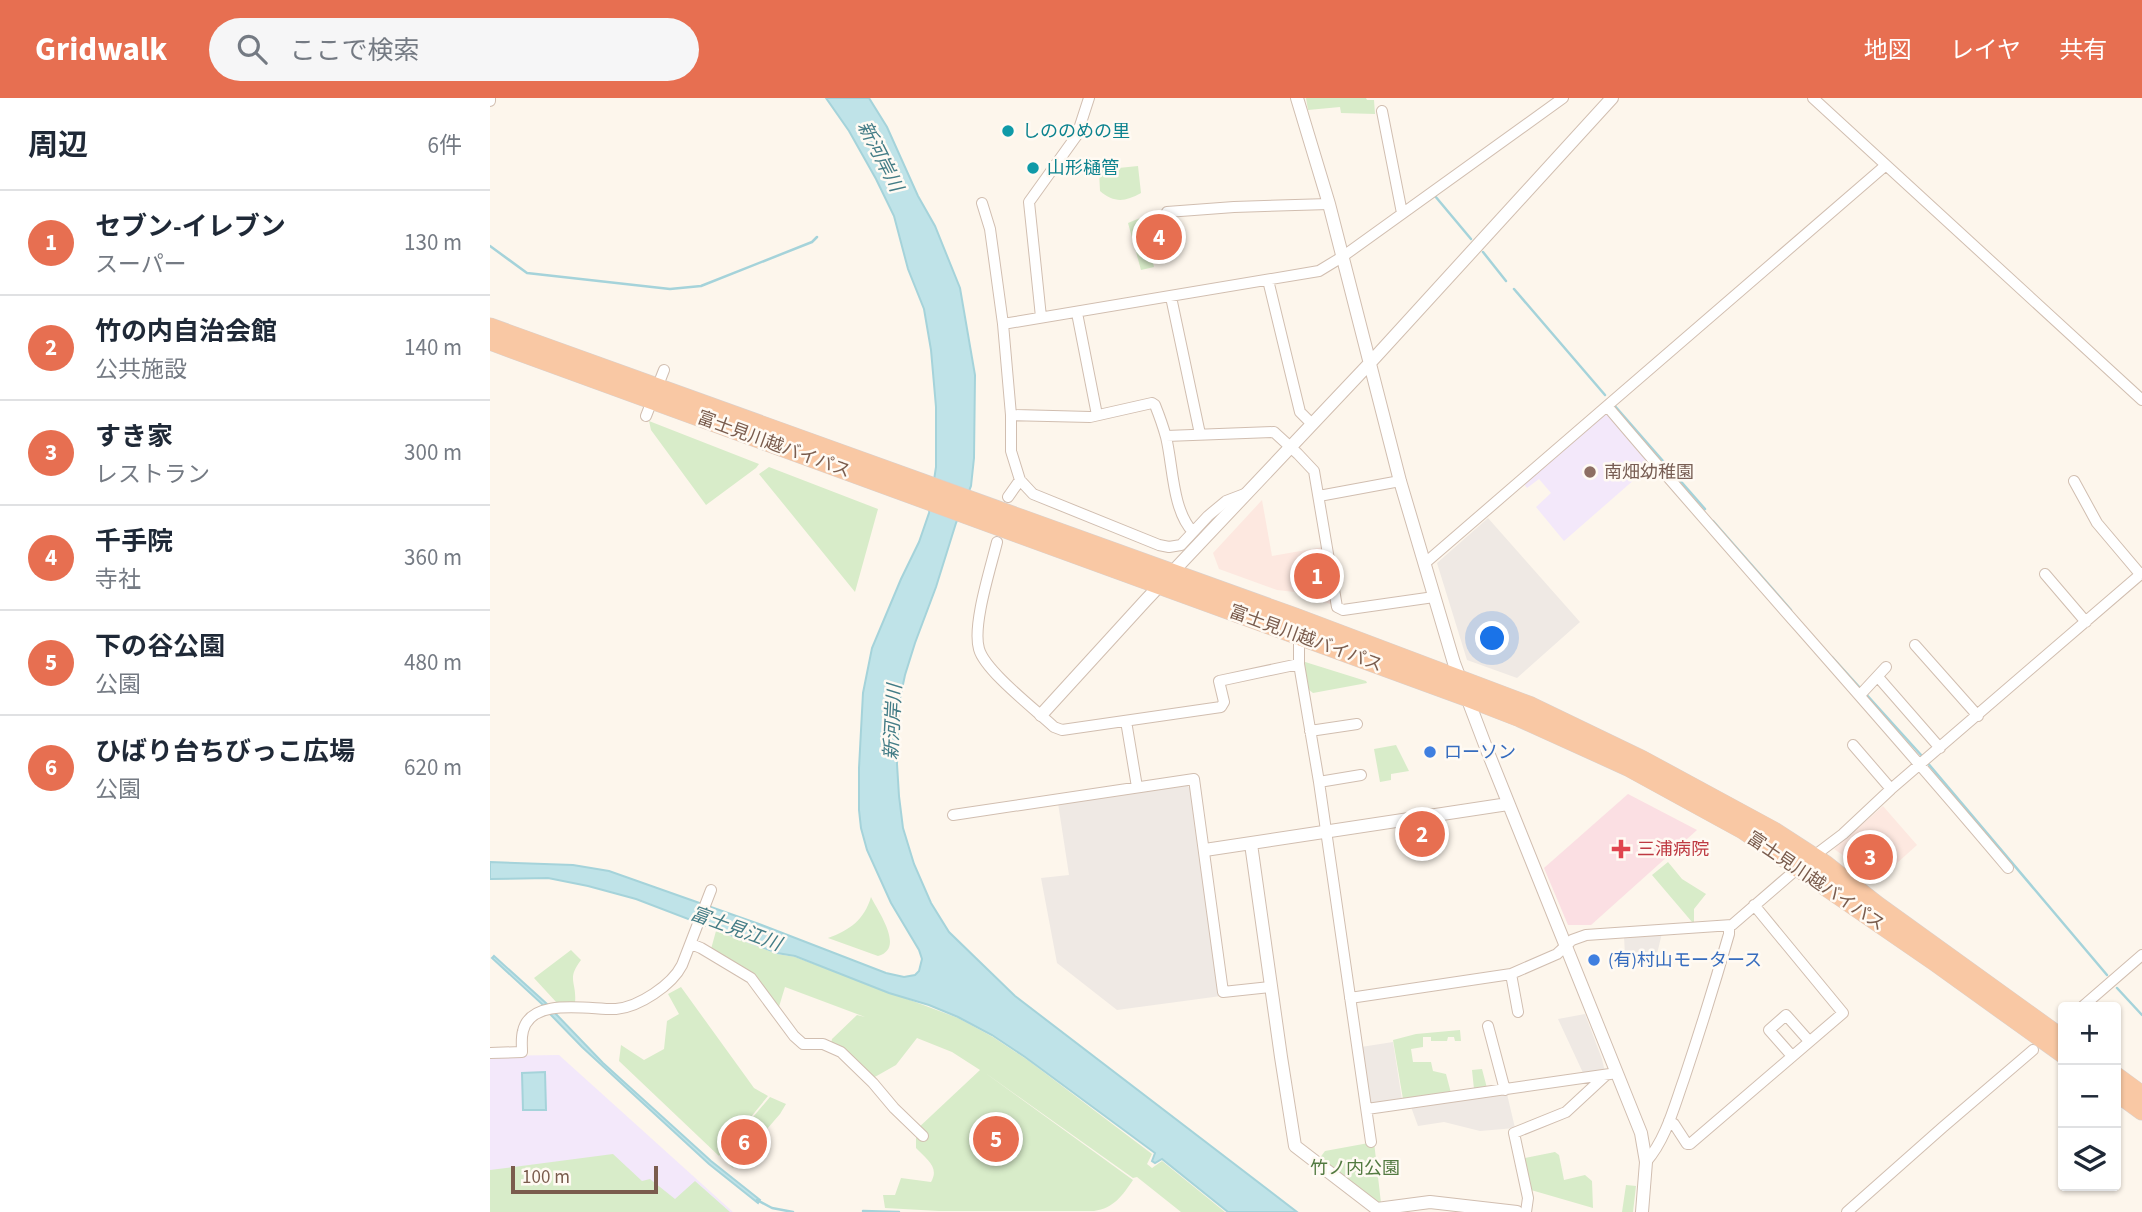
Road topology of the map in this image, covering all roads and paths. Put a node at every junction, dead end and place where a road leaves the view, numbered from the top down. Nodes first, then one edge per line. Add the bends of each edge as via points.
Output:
1 (1089, 98) edge
2 (1297, 98) edge
3 (1563, 98) edge
4 (1612, 98) edge
5 (1813, 98) edge
6 (1382, 111) dead end
7 (1886, 165) junction
8 (982, 203) dead end
9 (1329, 204) junction
10 (1167, 212) dead end
11 (1402, 213) junction
12 (1342, 257) junction
13 (1268, 280) junction
14 (1171, 297) junction
15 (1077, 313) junction
16 (1041, 317) junction
17 (1003, 324) junction
18 (490, 327) edge
19 (490, 341) edge
20 (1369, 364) junction
21 (664, 370) dead end
22 (2142, 400) edge
23 (652, 401) junction
24 (1607, 406) junction
25 (1011, 415) junction
26 (1097, 415) junction
27 (1312, 424) junction
28 (1200, 434) junction
29 (1166, 436) junction
30 (1290, 446) junction
31 (1020, 480) junction
32 (1400, 481) junction
33 (2074, 481) dead end
34 (1248, 492) junction
35 (1007, 496) dead end
36 (1319, 496) junction
37 (1193, 532) junction
38 (997, 542) dead end
39 (1424, 564) junction
40 (2045, 574) dead end
41 (2141, 574) edge
42 (1168, 579) junction
43 (1434, 597) junction
44 (2087, 622) junction
45 (1299, 636) junction
46 (1915, 645) dead end
47 (1299, 664) junction
48 (1886, 667) dead end
49 (1878, 677) junction
50 (1459, 678) junction
51 (1862, 693) junction
52 (1466, 696) junction
53 (1041, 715) junction
54 (1978, 716) junction
55 (1126, 721) junction
56 (1357, 723) dead end
57 (1310, 731) junction
58 (1853, 745) dead end
59 (1940, 748) junction
60 (1924, 763) junction
61 (1361, 775) dead end
62 (1319, 782) junction
63 (1137, 788) junction
64 (1891, 789) junction
65 (1508, 804) junction
66 (953, 815) dead end
67 (1325, 833) junction
68 (1251, 844) junction
69 (1205, 850) junction
70 (1814, 856) junction
71 (1798, 868) junction
72 (2008, 868) dead end
73 (711, 890) dead end
74 (1754, 905) junction
75 (1728, 926) junction
76 (693, 940) junction
77 (1566, 946) junction
78 (2142, 955) edge
79 (1511, 974) junction
80 (1270, 987) junction
81 (1350, 998) junction
82 (2088, 1002) edge
83 (1518, 1012) dead end
84 (1488, 1026) dead end
85 (2058, 1035) edge
86 (1809, 1041) junction
87 (2033, 1050) dead end
88 (2058, 1050) edge
89 (490, 1053) edge
90 (1792, 1056) junction
91 (1612, 1074) junction
92 (2121, 1080) edge
93 (1505, 1090) junction
94 (2142, 1095) edge
95 (2121, 1096) edge
96 (1367, 1109) junction
97 (2142, 1111) edge
98 (1669, 1121) junction
99 (923, 1136) dead end
100 (1371, 1142) dead end
101 (1646, 1162) junction
102 (1377, 1211) edge
103 (1493, 1211) edge
104 (1517, 1212) edge
105 (1525, 1212) edge
106 (1642, 1212) edge
107 (1847, 1212) edge

1 - 16 street via 1077,135 1029,202
2 - 9 street
3 - 11 street
4 - 20 street
5 - 7 street
6 - 11 street
7 - 22 street
7 - 24 street
8 - 17 street
9 - 10 street
9 - 12 street
11 - 12 street
12 - 13 street via 1319,271
12 - 20 street
13 - 14 street
13 - 27 street via 1300,412
14 - 15 street
14 - 28 street
15 - 16 street
15 - 26 street
16 - 17 street
17 - 25 street
18 - 23 highway, 富士見川越バイパス
19 - 23 highway, 富士見川越バイパス
20 - 27 street
20 - 32 street
21 - 23 street
23 - 42 highway, 富士見川越バイパス
24 - 39 street
24 - 51 street
25 - 26 street
25 - 31 street via 1011,451
26 - 29 street via 1152,403
27 - 30 street
28 - 29 street
28 - 30 street via 1270,432
29 - 37 street via 1185,524
30 - 34 street
30 - 36 street via 1314,471
31 - 35 street
31 - 37 street via 1034,494 1159,545 1181,545
32 - 36 street
32 - 39 street
33 - 41 street via 2097,523
34 - 37 street via 1226,501
34 - 42 street
36 - 43 street via 1337,607 1343,610
38 - 53 street via 977,628 978,646 993,670
39 - 43 street
40 - 44 street
41 - 44 street
42 - 45 highway, 富士見川越バイパス
42 - 50 highway, 富士見川越バイパス
42 - 53 street
43 - 50 street
44 - 54 street
45 - 47 street
45 - 52 highway, 富士見川越バイパス
46 - 54 street
47 - 55 street via 1219,681 1222,707
47 - 57 street
48 - 49 street
49 - 51 street
49 - 59 street
50 - 52 street
50 - 70 highway, 富士見川越バイパス via 1531,706 1641,759
51 - 60 street
52 - 65 street
52 - 71 highway, 富士見川越バイパス via 1648,776 1743,830
53 - 55 street via 1062,730
54 - 59 street
55 - 63 street
56 - 57 street
57 - 62 street
58 - 64 street
59 - 60 street
60 - 64 street
60 - 72 street
61 - 62 street
62 - 67 street
63 - 66 street
63 - 69 street via 1194,779
64 - 70 street
65 - 67 street
65 - 77 street
67 - 68 street
67 - 81 street
68 - 69 street
68 - 80 street
69 - 80 street via 1223,992
70 - 71 street
70 - 85 highway, 富士見川越バイパス
71 - 74 street
71 - 88 highway, 富士見川越バイパス
73 - 76 street
74 - 75 street
74 - 86 street via 1843,1013
75 - 77 street via 1586,934
75 - 98 street via 1704,1019
76 - 89 street via 679,972 647,997 624,1008 539,1012 523,1030 522,1052
76 - 99 street via 751,978 803,1044 823,1044 841,1052
77 - 79 street
77 - 91 street
78 - 82 street
79 - 81 street
79 - 83 street
80 - 102 street via 1295,1146
81 - 96 street
84 - 93 street
86 - 90 street
86 - 90 street via 1786,1015 1769,1030
87 - 107 street
90 - 98 street via 1690,1144
91 - 93 street
91 - 101 street via 1641,1133
91 - 105 street via 1566,1112 1514,1133 1528,1198
92 - 94 highway
93 - 96 street
95 - 97 highway
96 - 100 street
98 - 101 street
101 - 106 street
102 - 103 street via 1430,1202
103 - 104 street

